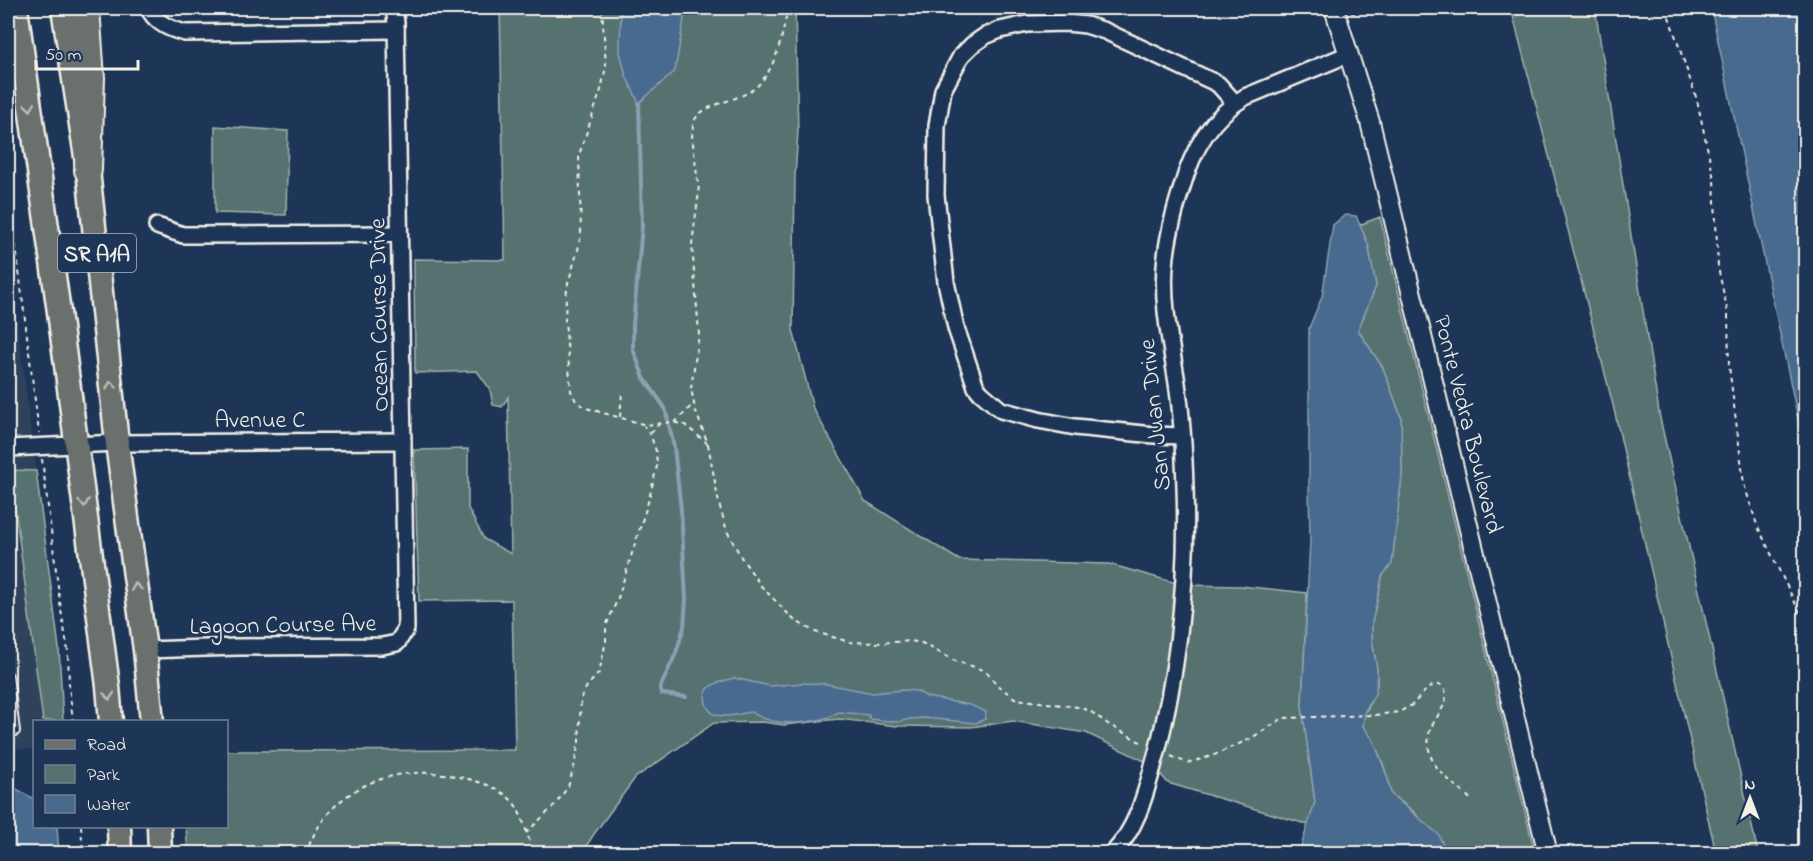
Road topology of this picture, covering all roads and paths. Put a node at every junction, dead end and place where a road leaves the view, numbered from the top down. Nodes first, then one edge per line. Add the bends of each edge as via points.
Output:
1 (16, 8) edge
2 (63, 8) edge
3 (86, 8) edge
4 (394, 8) edge
5 (602, 8) edge
6 (788, 8) edge
7 (1390, 8) edge
8 (1666, 8) edge
9 (150, 11) dead end
10 (1335, 11) edge
11 (396, 30) junction
12 (13, 35) edge
13 (1349, 54) junction
14 (1235, 103) junction
15 (88, 170) junction
16 (157, 226) dead end
17 (399, 234) junction
18 (622, 393) dead end
19 (694, 403) junction
20 (620, 417) junction
21 (673, 422) junction
22 (642, 424) junction
23 (659, 424) junction
24 (650, 434) junction
25 (1182, 436) junction
26 (403, 441) junction
27 (117, 443) junction
28 (708, 444) junction
29 (76, 445) junction
30 (8, 448) edge
31 (406, 621) joint
32 (1806, 626) edge
33 (145, 650) junction
34 (8, 676) edge
35 (111, 720) edge
36 (152, 720) edge
37 (15, 731) dead end
38 (1157, 751) junction
39 (1472, 801) dead end
40 (81, 828) edge
41 (119, 828) edge
42 (159, 828) edge
43 (526, 833) junction
44 (83, 854) edge
45 (120, 854) edge
46 (160, 854) edge
47 (306, 854) edge
48 (534, 854) edge
49 (1112, 854) edge
50 (1548, 854) edge

1 - 12 main road, SR A1A
2 - 15 main road, SR A1A
3 - 15 highway via 91,78
4 - 11 street, Ocean Course Drive
5 - 20 path via 606,66 579,155 581,233 568,283 565,320 571,391 576,401 586,408
6 - 19 path via 774,60 761,82 741,97 702,113 693,127 699,191 692,244 699,334 691,388
7 - 10 path
8 - 32 path via 1697,100 1714,179 1718,267 1728,314 1729,366 1744,484 1757,525
9 - 11 street via 161,24 185,33
10 - 13 street, Ponte Vedra Boulevard
11 - 17 street, Ocean Course Drive
12 -> 29 main road, SR A1A
13 - 14 street, San Juan Drive
13 - 50 street, Ponte Vedra Boulevard via 1370,122
14 - 25 street, San Juan Drive via 1216,119 1195,150 1167,246 1165,299
14 - 25 street via 1218,84 1105,31 1067,23 1027,24 985,36 961,56 943,90 936,195 953,318 976,387 1001,410 1038,420
27 -> 15 main road, SR A1A
16 - 17 street via 183,235
17 - 26 street, Ocean Course Drive
18 - 20 path
19 - 21 path
19 - 28 path
20 - 22 path
21 - 23 path
21 - 28 path via 685,425
22 - 23 path
22 - 24 path
23 - 24 path
24 - 43 path via 657,466 606,626 599,673 581,698 579,742 568,787
25 - 38 street, San Juan Drive via 1185,544 1179,630
26 - 27 street, Avenue C
26 - 31 street, Ocean Course Drive
27 - 29 street, Avenue C
33 -> 27 main road, SR A1A
28 - 38 path via 727,531 761,585 794,621 850,642 922,643 988,673 1016,699 1090,711
29 - 30 street, Avenue C
29 -> 35 main road, SR A1A
31 - 33 street, Lagoon Course Ave via 406,629 397,643 382,646
33 - 36 main road, SR A1A
34 - 37 lane
38 - 39 path via 1187,763 1250,740 1283,718 1393,713 1412,705 1428,688 1441,685 1446,693 1429,736 1431,756 1440,772
38 - 49 street, San Juan Drive via 1135,821
40 - 44 path
41 - 45 main road
42 - 46 main road
43 - 47 path via 514,802 495,788 454,775 405,773 354,791 321,820
43 - 48 path

